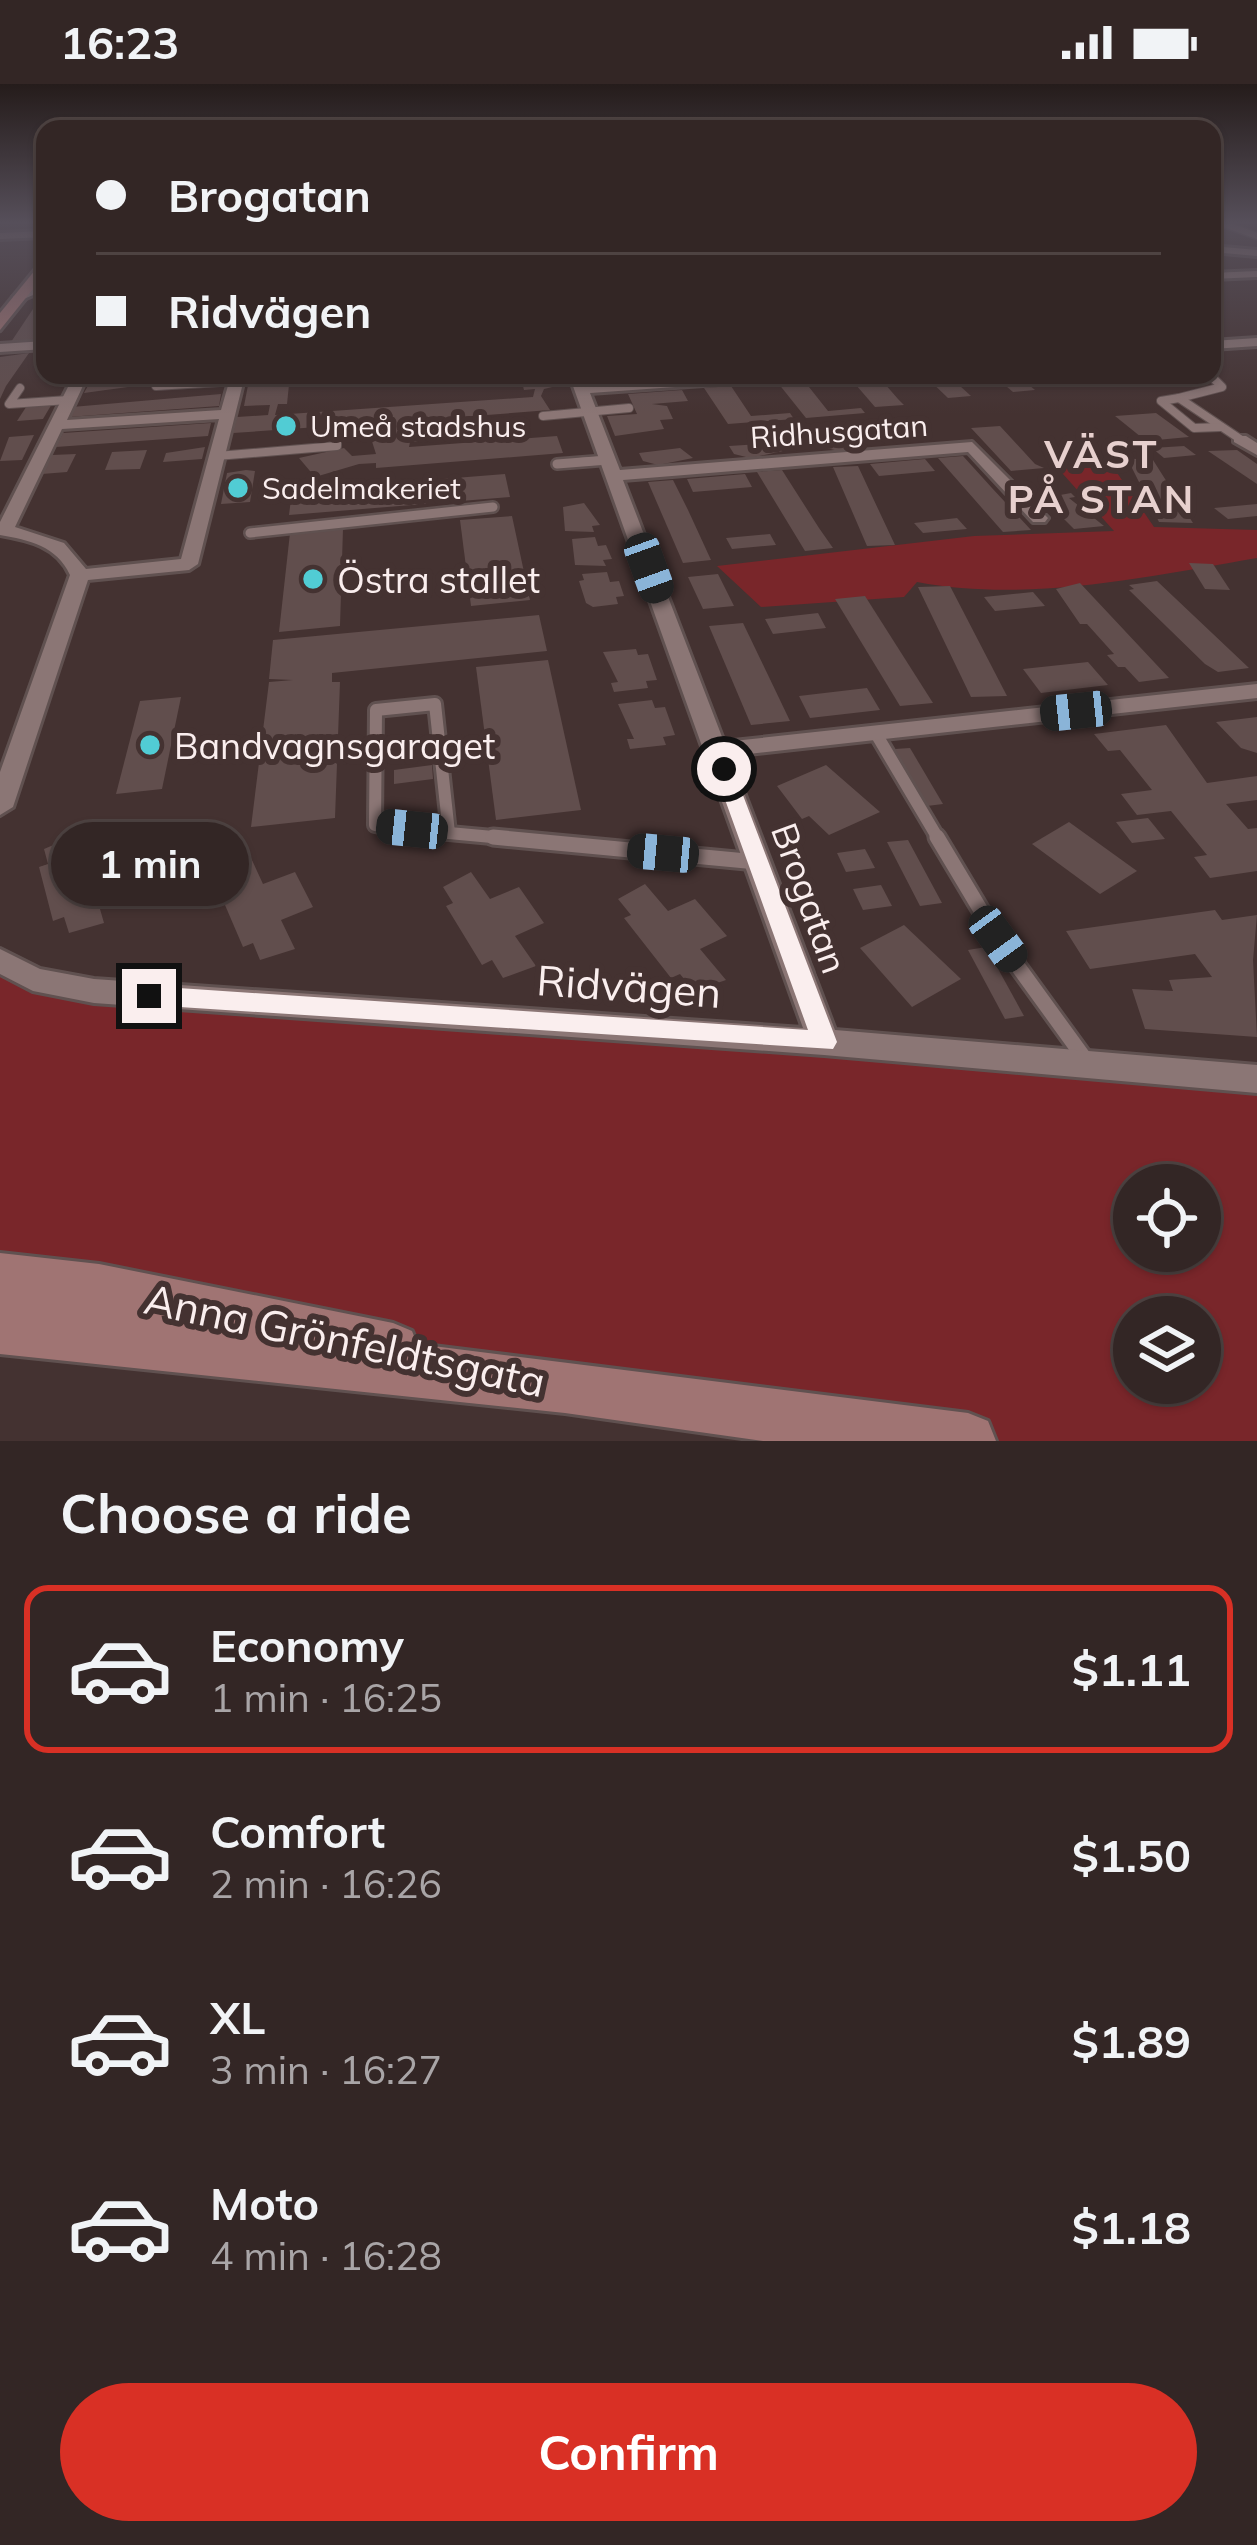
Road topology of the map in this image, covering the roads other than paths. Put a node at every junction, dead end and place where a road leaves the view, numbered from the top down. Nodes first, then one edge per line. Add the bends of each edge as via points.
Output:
1 (26, 287) edge
2 (36, 290) edge
3 (19, 297) junction
4 (0, 325) edge
5 (1257, 342) edge
6 (1221, 344) edge
7 (36, 346) edge
8 (0, 348) edge
9 (76, 384) edge
10 (176, 384) edge
11 (236, 384) edge
12 (580, 384) edge
13 (1219, 384) edge
14 (156, 386) dead end
15 (20, 388) dead end
16 (1179, 398) junction
17 (68, 400) junction
18 (629, 408) dead end
19 (590, 412) junction
20 (228, 414) junction
21 (543, 416) dead end
22 (54, 425) junction
23 (1221, 428) junction
24 (337, 431) dead end
25 (1240, 439) joint
26 (1257, 450) edge
27 (217, 456) junction
28 (557, 464) dead end
29 (610, 468) junction
30 (493, 507) dead end
31 (1039, 518) dead end
32 (3, 530) edge
33 (250, 533) dead end
34 (80, 574) junction
35 (1257, 692) edge
36 (875, 732) junction
37 (717, 750) junction
38 (3, 794) edge
39 (449, 833) junction
40 (758, 862) junction
41 (0, 960) edge
42 (824, 1042) junction
43 (1089, 1065) junction
44 (1257, 1079) edge
45 (0, 1278) edge
46 (0, 1328) edge
47 (565, 1386) junction
48 (968, 1441) edge

1 - 3 main road
2 - 3 street
3 - 4 main road
5 - 6 street
7 - 8 street
9 - 17 street
10 - 14 lane
11 - 20 street
12 - 19 street, Brogatan
13 - 16 lane
15 - 17 lane via 9,404
16 - 23 lane
16 - 23 lane via 1161,401 1194,428
17 - 22 street
18 - 19 lane
19 - 21 lane
19 - 29 street, Brogatan
20 - 22 street
20 - 27 street
22 - 32 street
23 - 25 lane
24 - 27 lane via 337,446
25 - 26 street
27 - 34 street via 189,564
28 - 29 lane
29 - 31 street, Ridhusgatan via 972,448
29 - 37 street, Brogatan
30 - 33 lane
32 - 34 street via 51,542
34 - 38 street via 58,612
35 - 36 street
36 - 37 street
36 - 43 lane via 998,939
37 - 40 street, Brogatan
39 - 39 lane via 435,704 376,710 375,825
39 - 40 lane
40 - 42 street, Brogatan
41 - 42 street, Ridvägen via 33,979 94,991
42 - 43 street, Ridvägen
43 - 44 street, Ridvägen
45 - 47 main road, Anna Grönfeldtsgata via 99,1290
46 - 47 main road, Anna Grönfeldtsgata
47 - 48 main road

